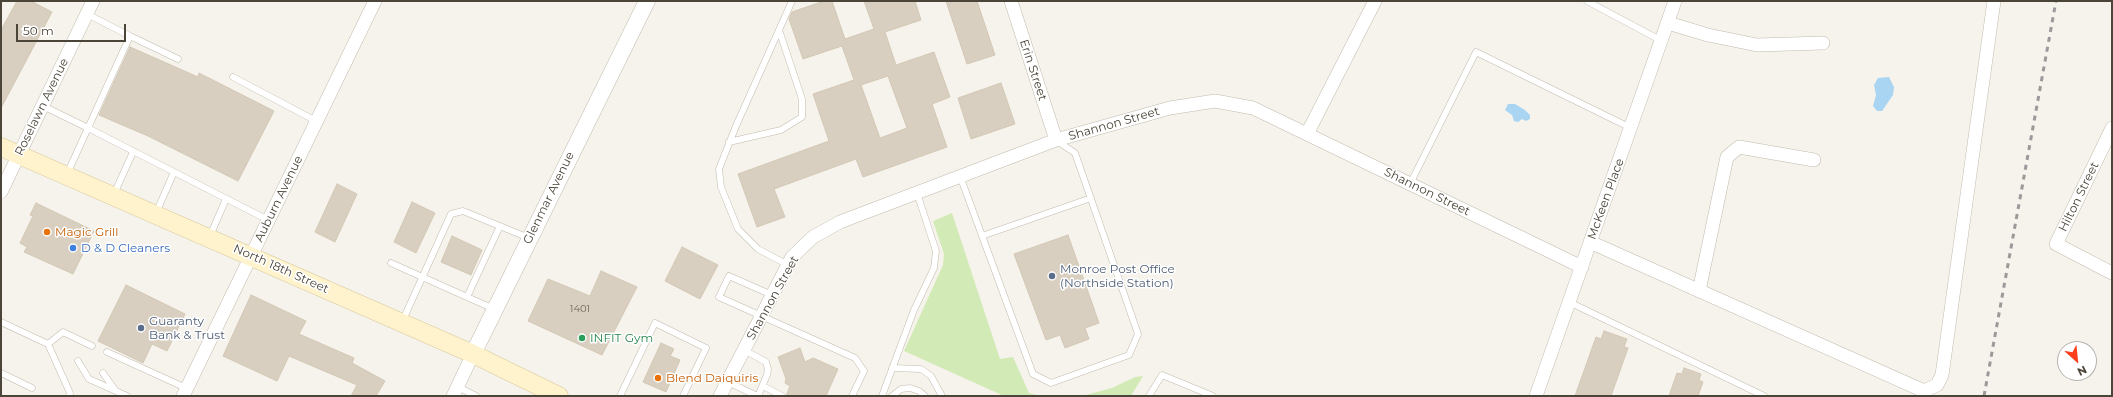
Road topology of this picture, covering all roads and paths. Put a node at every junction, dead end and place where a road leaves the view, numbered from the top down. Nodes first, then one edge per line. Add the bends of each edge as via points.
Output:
1 (93, 1) edge
2 (375, 1) edge
3 (646, 1) edge
4 (792, 1) edge
5 (1011, 1) edge
6 (1375, 1) edge
7 (1587, 1) edge
8 (1675, 1) edge
9 (1994, 1) edge
10 (87, 14) junction
11 (1668, 23) junction
12 (779, 30) junction
13 (130, 36) junction
14 (1662, 41) junction
15 (1823, 43) dead end
16 (178, 59) dead end
17 (233, 77) dead end
18 (43, 106) junction
19 (316, 121) junction
20 (88, 128) junction
21 (1631, 128) junction
22 (2112, 128) edge
23 (1307, 134) junction
24 (1056, 140) junction
25 (729, 142) junction
26 (1, 146) edge
27 (133, 152) junction
28 (19, 155) junction
29 (1814, 160) dead end
30 (174, 172) junction
31 (66, 176) junction
32 (960, 176) junction
33 (1410, 184) junction
34 (1, 192) edge
35 (917, 193) junction
36 (114, 196) junction
37 (1091, 198) junction
38 (226, 199) junction
39 (156, 215) junction
40 (268, 220) junction
41 (500, 226) junction
42 (982, 236) junction
43 (210, 238) junction
44 (530, 238) junction
45 (1590, 242) junction
46 (251, 256) junction
47 (391, 263) dead end
48 (788, 265) junction
49 (1582, 267) junction
50 (2112, 273) edge
51 (423, 278) junction
52 (1699, 291) junction
53 (772, 295) junction
54 (466, 297) junction
55 (1569, 302) junction
56 (494, 309) junction
57 (762, 316) junction
58 (1, 322) edge
59 (402, 322) junction
60 (48, 344) junction
61 (92, 346) dead end
62 (744, 350) junction
63 (473, 354) junction
64 (78, 361) dead end
65 (109, 361) dead end
66 (892, 368) junction
67 (1, 373) edge
68 (103, 373) dead end
69 (728, 382) junction
70 (763, 386) junction
71 (32, 388) dead end
72 (115, 390) junction
73 (456, 391) edge
74 (185, 392) edge
75 (551, 394) edge
76 (69, 395) edge
77 (127, 396) edge
78 (476, 396) edge
79 (620, 396) edge
80 (683, 396) edge
81 (720, 396) edge
82 (757, 396) edge
83 (782, 396) edge
84 (852, 396) edge
85 (882, 396) edge
86 (892, 396) edge
87 (925, 396) edge
88 (942, 396) edge
89 (1149, 396) edge
90 (1213, 396) edge
91 (1536, 396) edge
92 (1764, 396) edge

1 - 10 street, Roselawn Avenue
2 - 19 street, Auburn Avenue
3 - 44 street, Glenmar Avenue
4 - 12 lane
5 - 24 street, Erin Street
6 - 23 street
7 - 14 lane
8 - 11 street, McKeen Place
9 - 52 street via 1942,375 1937,385 1924,391
10 - 13 lane
10 - 18 street, Roselawn Avenue
11 - 14 street, McKeen Place
11 - 15 street via 1708,35 1757,45
12 - 25 lane
12 - 25 lane via 802,99 802,117 781,130
13 - 16 lane
13 - 20 lane
14 - 21 street, McKeen Place
17 - 19 lane
18 - 20 lane
18 - 28 street, Roselawn Avenue
19 - 40 street, Auburn Avenue
20 - 27 lane
20 - 31 lane
21 - 33 lane via 1476,52
21 - 45 street, McKeen Place
22 - 50 street, Hilton Street via 2056,244
23 - 24 street, Shannon Street via 1253,108 1215,101 1170,108
23 - 33 street, Shannon Street
24 - 32 street, Shannon Street
24 - 37 lane via 1075,152
25 - 48 lane via 718,169 721,187 738,229 758,249
26 - 28 main road, North 18th Street
27 - 30 lane
27 - 36 lane
28 - 31 main road, North 18th Street
28 - 34 street, Roselawn Avenue
29 - 52 street via 1739,147 1727,156
30 - 38 lane
30 - 39 lane
31 - 36 main road, North 18th Street
32 - 35 street, Shannon Street
32 - 42 lane
33 - 49 street, Shannon Street
35 - 48 street, Shannon Street via 840,222 813,237
35 - 66 lane via 936,251 934,268 914,310
36 - 39 main road, North 18th Street
37 - 42 lane
37 - 42 lane via 1138,334 1129,356 1051,383 1033,374
38 - 40 lane
38 - 43 lane
39 - 43 main road, North 18th Street
40 - 46 street, Auburn Avenue
41 - 44 lane
41 - 51 lane via 463,211 451,214
41 - 54 lane
43 - 46 main road, North 18th Street
44 - 56 street, Glenmar Avenue
45 - 49 street, McKeen Place
45 - 52 street
46 - 59 main road, North 18th Street
46 - 74 street, Auburn Avenue
47 - 51 lane
48 - 53 street, Shannon Street
49 - 55 street, McKeen Place
51 - 54 lane
51 - 59 lane
53 - 57 street, Shannon Street
53 - 57 lane via 729,276 719,297
54 - 56 lane
55 - 91 street, McKeen Place
55 - 92 lane
56 - 63 street, Glenmar Avenue
57 - 62 street, Shannon Street
57 - 84 lane via 855,358 864,371
58 - 60 lane
59 - 63 main road, North 18th Street
60 - 61 lane via 63,332 82,344
60 - 76 lane
62 - 69 street, Shannon Street
62 - 70 lane via 766,362 767,375
63 - 73 street, Glenmar Avenue
63 - 75 main road, North 18th Street
64 - 72 lane via 89,379
65 - 74 lane via 109,353
66 - 85 lane
66 - 88 lane via 921,369 931,376
67 - 71 lane
68 - 72 lane
69 - 81 street, Shannon Street
69 - 82 lane
70 - 82 lane
70 - 83 lane
72 - 77 lane
73 - 78 lane
79 - 80 lane via 655,323 706,348
86 - 87 lane via 901,389 910,388
89 - 90 lane via 1162,375

